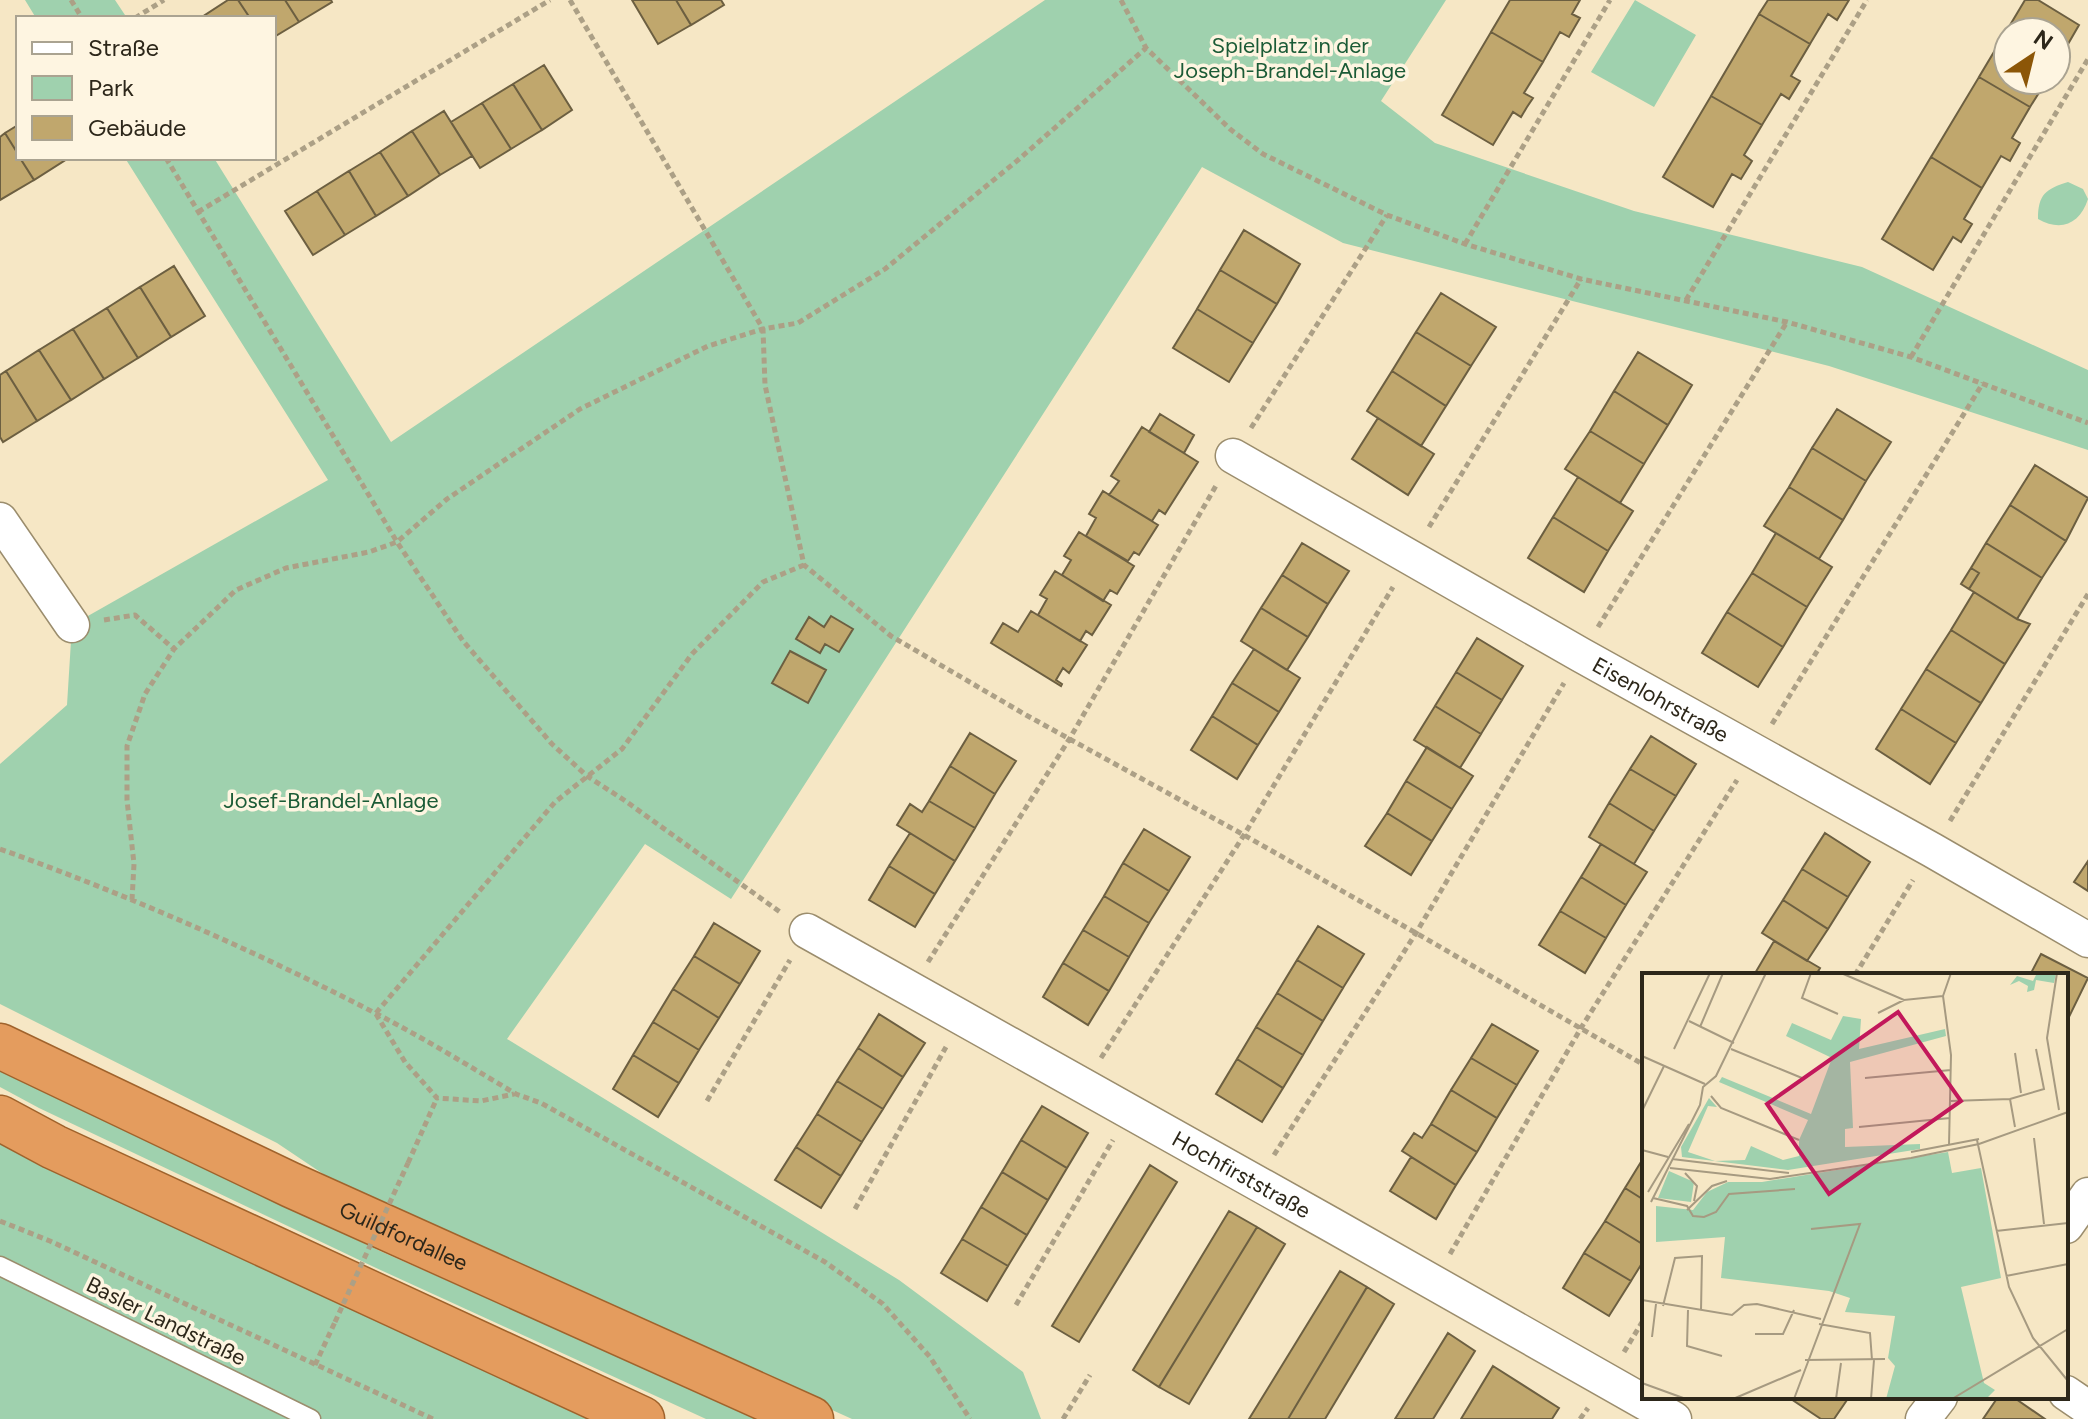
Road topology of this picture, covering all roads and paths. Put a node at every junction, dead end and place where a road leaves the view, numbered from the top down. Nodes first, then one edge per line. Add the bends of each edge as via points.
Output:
1 (164, 0) edge
2 (550, 0) edge
3 (570, 0) edge
4 (1122, 0) edge
5 (1610, 0) edge
6 (1867, 0) edge
7 (138, 16) edge
8 (1146, 48) junction
9 (2088, 59) edge
10 (167, 160) edge
11 (198, 212) junction
12 (1387, 215) junction
13 (1465, 244) junction
14 (1581, 279) junction
15 (1686, 300) junction
16 (1787, 322) junction
17 (763, 329) junction
18 (1911, 357) junction
19 (1983, 383) junction
20 (2088, 423) edge
21 (1233, 456) junction
22 (0, 520) edge
23 (397, 542) junction
24 (1411, 558) junction
25 (804, 565) junction
26 (2088, 594) edge
27 (72, 625) joint
28 (174, 649) junction
29 (1581, 655) junction
30 (1070, 738) junction
31 (1754, 753) junction
32 (587, 776) junction
33 (1244, 835) junction
34 (0, 849) edge
35 (1932, 850) junction
36 (132, 900) junction
37 (807, 931) junction
38 (1416, 933) junction
39 (2088, 940) edge
40 (1856, 973) edge
41 (911, 990) junction
42 (376, 1013) junction
43 (962, 1018) junction
44 (1581, 1028) junction
45 (0, 1046) edge
46 (1642, 1064) edge
47 (1083, 1086) junction
48 (516, 1094) junction
49 (437, 1098) junction
50 (707, 1101) dead end
51 (1129, 1111) junction
52 (0, 1118) edge
53 (1256, 1183) junction
54 (2088, 1195) edge
55 (855, 1209) dead end
56 (0, 1221) edge
57 (2068, 1223) edge
58 (0, 1266) edge
59 (1434, 1282) junction
60 (1016, 1305) dead end
61 (315, 1365) junction
62 (1090, 1375) dead end
63 (2068, 1394) edge
64 (1938, 1399) edge
65 (2088, 1408) edge
66 (311, 1419) edge
67 (433, 1419) edge
68 (642, 1419) edge
69 (811, 1419) edge
70 (970, 1419) edge
71 (1063, 1419) edge
72 (1674, 1419) edge
73 (1923, 1419) edge

1 - 7 path
2 - 11 path
3 - 17 path
4 - 8 path
5 - 13 path
6 - 15 path
8 - 12 path via 1263,154
8 - 17 path via 885,269 798,323
9 - 18 path
10 - 11 path
11 - 23 path
12 - 13 path
12 - 21 path
13 - 14 path
14 - 15 path
14 - 24 path
15 - 16 path
16 - 18 path
16 - 29 path
17 - 23 path via 708,346 580,409 447,499
17 - 25 path via 765,385
18 - 19 path
19 - 20 path
19 - 31 path
21 - 24 street, Eisenlohrstraße
21 - 30 path
22 - 27 street
23 - 28 path via 286,568 236,590
23 - 32 path via 463,641 552,744
24 - 29 street, Eisenlohrstraße
24 - 33 path
25 - 30 path via 891,636
25 - 32 path via 763,582 692,654 622,749
26 - 35 path
27 - 28 path via 135,615
28 - 36 path via 145,694 127,746
29 - 31 street, Eisenlohrstraße
29 - 38 path
30 - 33 path
30 - 41 path
31 - 35 street, Eisenlohrstraße
31 - 44 path
32 - 37 path
32 - 42 path via 555,802
33 - 38 path
33 - 47 path
34 - 36 path
35 - 39 street, Eisenlohrstraße
35 - 40 path
36 - 42 path
37 - 41 street, Hochfirststraße
37 - 50 path
38 - 44 path
38 - 53 path
41 - 43 street, Hochfirststraße
42 - 48 path
42 - 49 path via 405,1062
43 - 47 street, Hochfirststraße
43 - 55 path
44 - 46 path
44 - 59 path
45 - 69 highway, Guildfordallee via 291,1185
47 - 51 street, Hochfirststraße
48 - 49 path via 481,1101
48 - 70 path via 555,1110 825,1262 883,1304 930,1357
49 - 61 path, bridge
51 - 53 street, Hochfirststraße
51 - 60 path
52 - 68 highway
53 - 59 street, Hochfirststraße
54 - 57 street
56 - 61 path
58 - 66 lane, Basler Landstraße
59 - 72 street, Hochfirststraße
61 - 67 path
62 - 71 path
63 - 65 street
64 - 73 street

